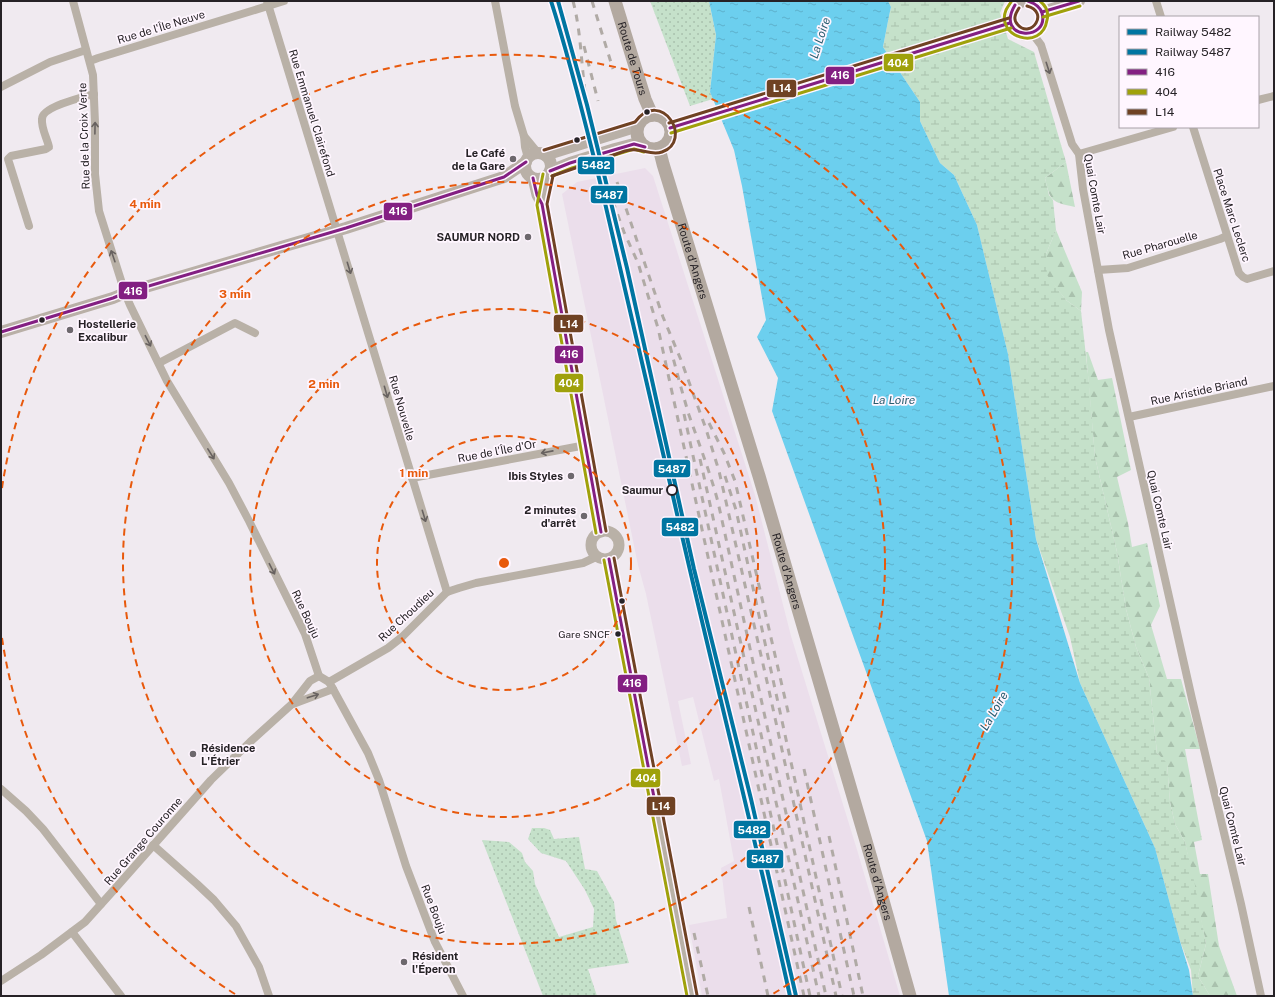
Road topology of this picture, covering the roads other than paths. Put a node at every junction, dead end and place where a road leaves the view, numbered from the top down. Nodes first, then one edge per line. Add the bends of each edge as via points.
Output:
1 (73, 1) edge
2 (284, 1) edge
3 (495, 1) edge
4 (615, 1) edge
5 (1024, 1) edge
6 (1028, 1) edge
7 (1079, 1) edge
8 (1156, 1) edge
9 (267, 3) edge
10 (1042, 12) junction
11 (1161, 16) edge
12 (1010, 23) junction
13 (1032, 33) junction
14 (86, 50) junction
15 (90, 61) junction
16 (1, 87) edge
17 (94, 94) junction
18 (1274, 96) edge
19 (1259, 100) edge
20 (652, 115) junction
21 (638, 126) junction
22 (670, 128) junction
23 (1170, 128) edge
24 (1193, 128) edge
25 (645, 147) junction
26 (660, 148) junction
27 (1079, 154) junction
28 (534, 157) junction
29 (549, 173) junction
30 (504, 177) junction
31 (531, 177) junction
32 (542, 204) junction
33 (29, 226) dead end
34 (337, 230) junction
35 (1227, 236) junction
36 (1098, 270) junction
37 (1274, 271) edge
38 (125, 293) junction
39 (1, 332) edge
40 (255, 333) dead end
41 (159, 363) junction
42 (1274, 386) edge
43 (1129, 417) junction
44 (586, 445) junction
45 (412, 478) junction
46 (601, 532) junction
47 (596, 556) junction
48 (609, 559) junction
49 (447, 592) junction
50 (319, 676) junction
51 (331, 685) junction
52 (292, 704) junction
53 (1, 789) edge
54 (153, 845) junction
55 (101, 904) junction
56 (72, 932) junction
57 (1, 981) edge
58 (122, 996) edge
59 (269, 996) edge
60 (464, 996) edge
61 (692, 996) edge
62 (910, 996) edge
63 (1261, 996) edge

1 - 14 street, Rue de la Croix Verte
2 - 9 street, Rue de l'Île Neuve
3 - 28 street via 515,106 524,136
4 - 20 main road, Route de Tours
5 - 12 main road via 1012,8
6 - 10 main road via 1036,4
7 - 10 main road
8 - 11 street
9 - 15 street, Rue de l'Île Neuve
9 - 34 street, Rue Emmanuel Clairefond
10 - 13 main road via 1042,22
12 - 13 main road via 1022,34
12 - 22 main road
13 -> 27 street, Quai Comte Lair via 1041,45 1072,144
14 - 15 street, Rue de la Croix Verte
14 - 16 street via 50,62
15 - 17 street, Rue de la Croix Verte
17 - 33 street via 45,112 41,120 49,147 11,156 8,159
38 -> 17 street, Rue de la Croix Verte via 100,211 94,174
18 - 19 street
20 - 21 main road
20 - 22 main road via 665,120
21 - 25 main road via 637,135
21 - 28 main road
22 - 26 main road via 670,138
23 - 27 street
24 - 35 street, Place Marc Leclerc
25 - 26 main road
25 - 29 main road via 634,144 615,149 570,163
26 - 62 main road, Route d'Angers via 762,483
27 - 36 street, Quai Comte Lair via 1082,189
28 - 29 main road via 551,162
28 - 30 main road
28 - 31 main road via 526,170
29 - 31 main road via 542,179
29 - 32 street
30 - 31 main road
30 - 34 main road
31 - 32 street
32 - 44 street
34 - 38 main road
34 -> 45 street, Rue Nouvelle
35 - 36 street, Rue Pharouelle via 1128,268
35 - 37 street, Place Marc Leclerc via 1242,277 1247,279
36 - 43 street, Quai Comte Lair
38 - 39 main road
38 -> 41 street, Rue Bouju
40 - 41 street via 235,323
41 -> 50 street, Rue Bouju via 249,521 305,634
42 - 43 street, Rue Aristide Briand
43 - 63 street, Quai Comte Lair
44 -> 45 street, Rue de l'Île d'Or
44 - 46 street
45 -> 49 street, Rue Nouvelle
46 - 47 street via 596,534 591,542
46 - 48 street via 614,534 620,544 617,554
47 - 48 street
47 - 49 street, Rue Choudieu via 583,563 476,583
48 - 61 street
49 - 51 street, Rue Choudieu via 402,637
50 - 51 street
50 - 52 street, Rue Grange Couronne via 310,681
52 -> 51 street, Rue Grange Couronne
51 - 60 street, Rue Bouju via 368,753 435,942
52 - 54 street, Rue Grange Couronne via 211,780
53 - 55 street via 43,829
54 - 55 street, Rue Grange Couronne
54 - 59 street via 214,900 236,926 259,967
55 - 56 street, Rue Grange Couronne
56 - 57 street, Rue Grange Couronne
56 - 58 street

